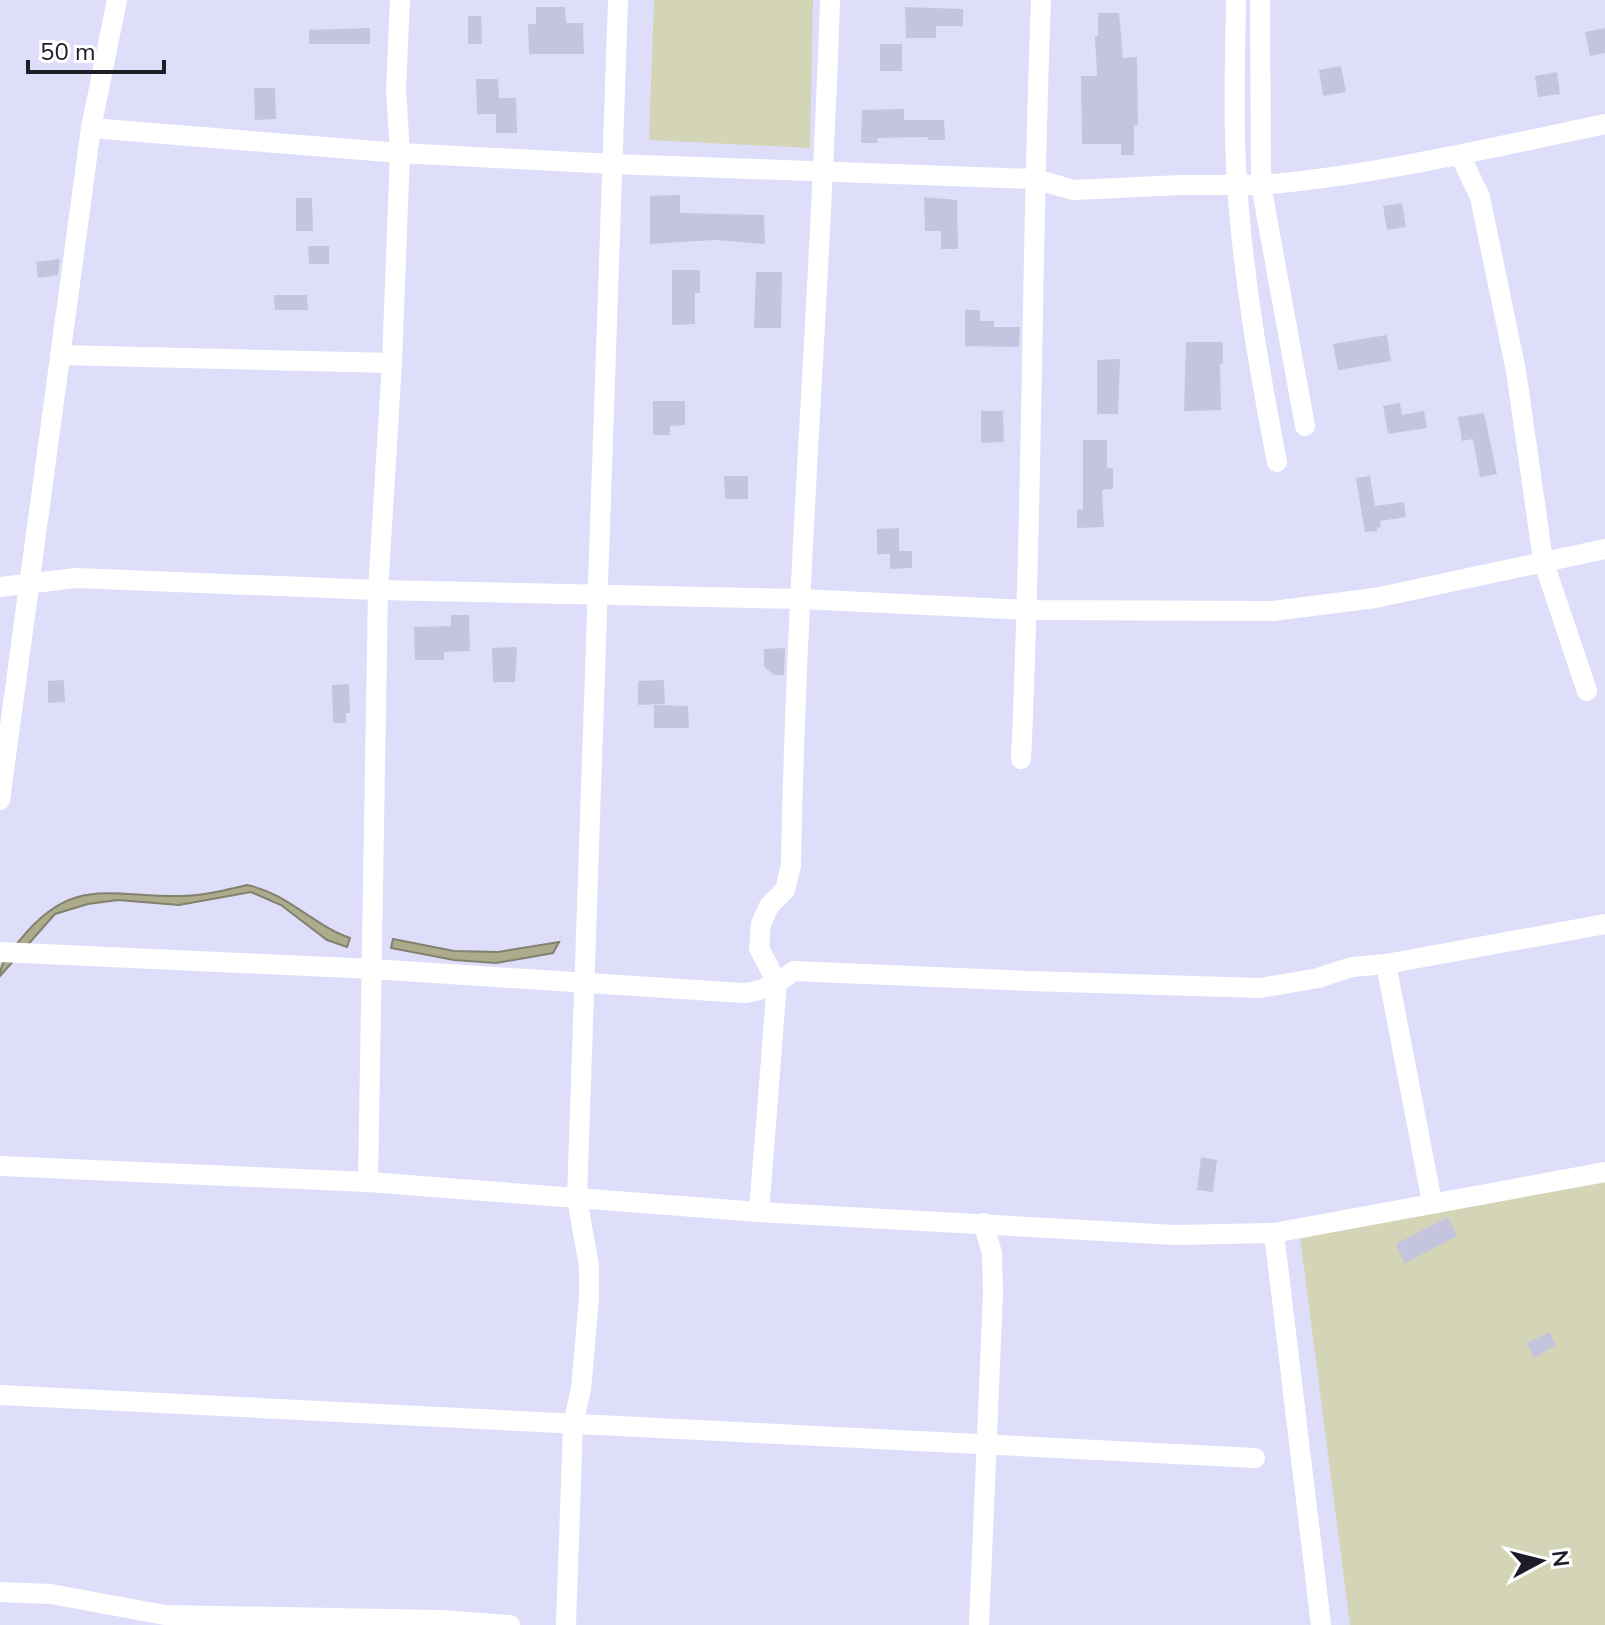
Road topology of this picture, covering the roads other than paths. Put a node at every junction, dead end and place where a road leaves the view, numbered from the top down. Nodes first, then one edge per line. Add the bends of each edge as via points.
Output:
1 (117, 0) edge
2 (400, 0) edge
3 (618, 0) edge
4 (830, 0) edge
5 (1041, 0) edge
6 (1236, 0) edge
7 (1260, 0) edge
8 (1605, 124) edge
9 (91, 128) junction
10 (400, 153) junction
11 (1460, 155) junction
12 (613, 164) junction
13 (824, 170) junction
14 (1034, 179) junction
15 (1261, 185) junction
16 (1237, 186) junction
17 (60, 355) junction
18 (392, 363) junction
19 (1305, 426) dead end
20 (1277, 462) dead end
21 (1605, 549) edge
22 (1543, 560) junction
23 (31, 582) junction
24 (0, 587) edge
25 (378, 590) junction
26 (598, 594) junction
27 (801, 599) junction
28 (1028, 610) junction
29 (1587, 691) dead end
30 (1021, 759) dead end
31 (0, 800) edge
32 (1605, 924) edge
33 (0, 952) edge
34 (1386, 964) junction
35 (372, 969) junction
36 (584, 983) junction
37 (777, 983) junction
38 (0, 1166) edge
39 (1605, 1172) edge
40 (368, 1182) junction
41 (577, 1198) junction
42 (1432, 1202) junction
43 (759, 1212) junction
44 (983, 1223) junction
45 (1274, 1233) junction
46 (0, 1395) edge
47 (573, 1424) junction
48 (987, 1444) junction
49 (1255, 1458) dead end
50 (0, 1592) edge
51 (510, 1625) edge
52 (566, 1625) edge
53 (979, 1625) edge
54 (1321, 1625) edge

1 - 9 street
2 - 10 street
3 - 12 street
4 - 13 street
5 - 14 street
6 - 16 street
7 - 15 street
8 - 11 street
9 - 10 street
9 - 17 street
10 - 12 street
10 - 18 street
11 - 15 street
11 - 22 street via 1480,197 1516,371
12 - 13 street
12 - 26 street
13 - 14 street
13 - 27 street
14 - 16 street via 1074,190
14 - 28 street
15 - 16 street
15 - 19 street
16 - 20 street via 1252,331
17 - 18 street
17 - 23 street
18 - 25 street
21 - 22 street
22 - 28 street via 1375,598 1273,611
22 - 29 street
23 - 24 street
23 - 25 street via 76,578
23 - 31 street
25 - 26 street
25 - 35 street
26 - 27 street
26 - 36 street
27 - 28 street
27 - 37 street via 791,865 785,890 761,924 759,948
28 - 30 street
32 - 34 street
33 - 35 street
34 - 37 street via 1260,988 817,970 794,971
34 - 42 street
35 - 36 street
35 - 40 street
36 - 37 street via 743,993
36 - 41 street
37 - 43 street
38 - 40 street
39 - 42 street
40 - 41 street
41 - 43 street
41 - 47 street via 589,1298
42 - 45 street
43 - 44 street
44 - 45 street via 1175,1235
44 - 48 street via 992,1253 993,1293
45 - 54 street
46 - 47 street
47 - 48 street
47 - 52 street
48 - 49 street
48 - 53 street
50 - 51 street via 51,1594 165,1615

